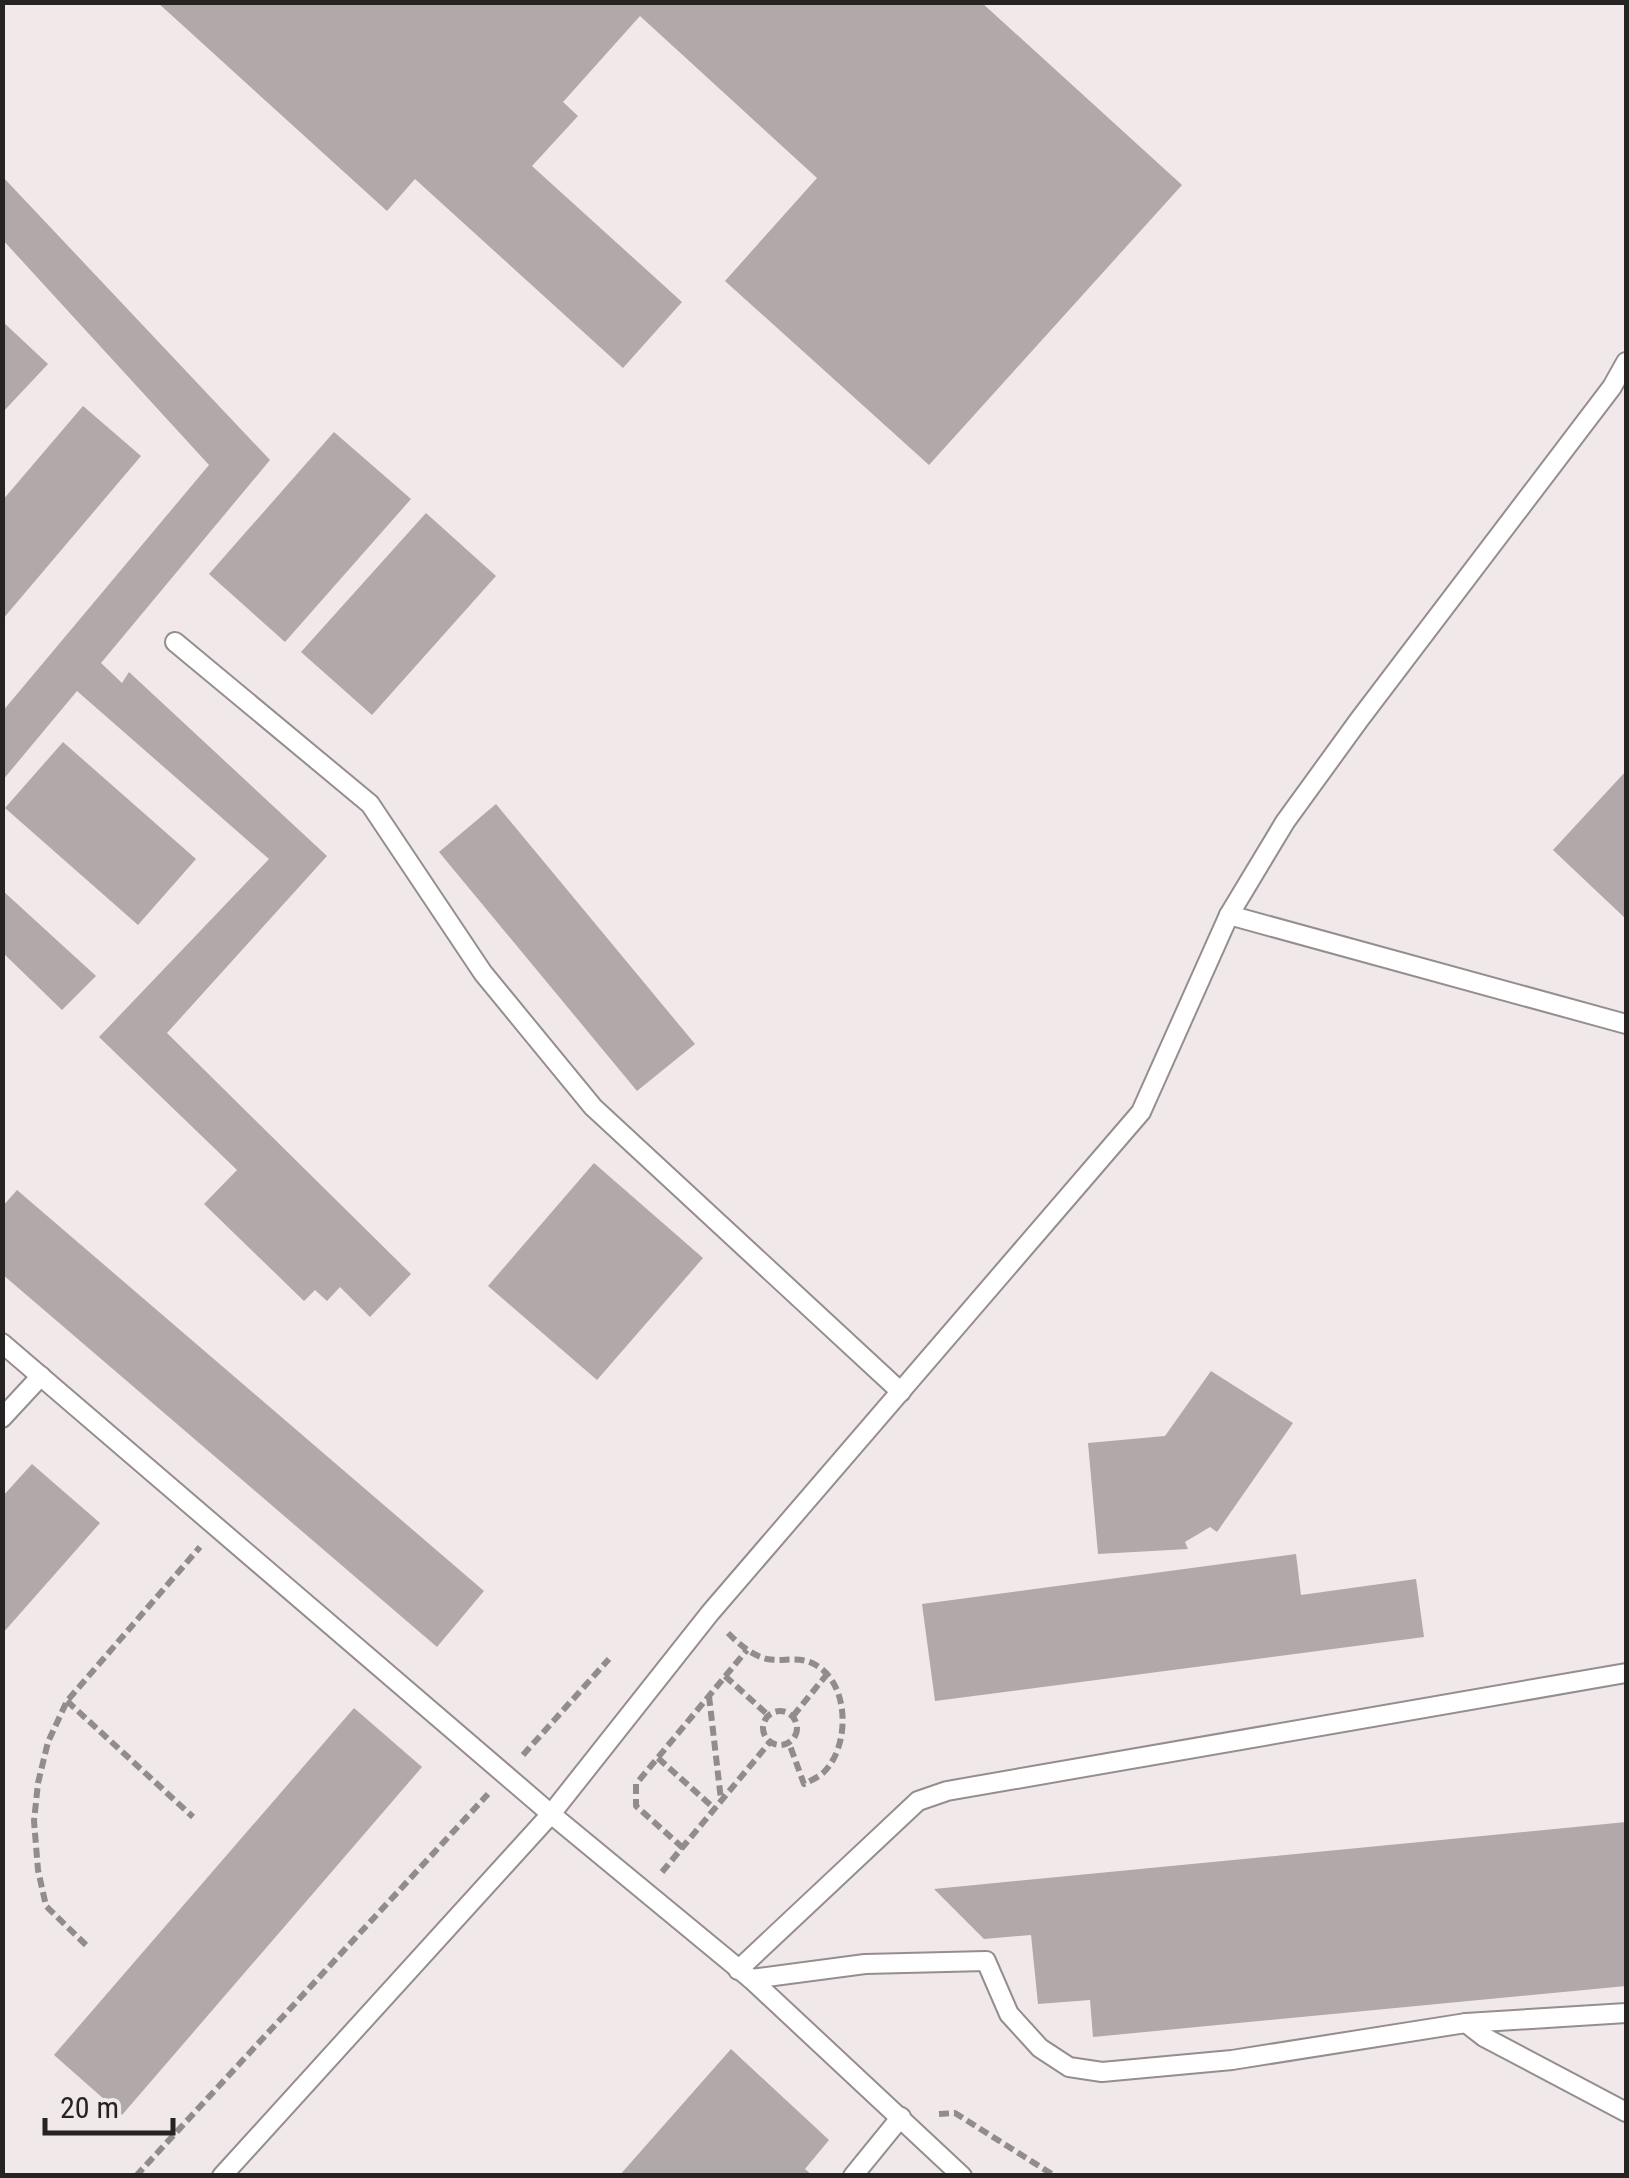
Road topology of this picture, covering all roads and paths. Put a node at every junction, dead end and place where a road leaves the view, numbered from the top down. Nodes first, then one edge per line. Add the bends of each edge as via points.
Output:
1 (1626, 362) edge
2 (175, 642) dead end
3 (1229, 915) junction
4 (1626, 1024) edge
5 (2, 1343) edge
6 (41, 1376) junction
7 (901, 1392) junction
8 (2, 1418) edge
9 (217, 1528) junction
10 (708, 1616) junction
11 (747, 1650) junction
12 (609, 1659) dead end
13 (1626, 1672) edge
14 (828, 1673) junction
15 (725, 1676) junction
16 (709, 1696) junction
17 (67, 1701) junction
18 (768, 1715) junction
19 (793, 1716) junction
20 (770, 1742) junction
21 (789, 1744) junction
22 (658, 1758) junction
23 (506, 1775) junction
24 (721, 1802) junction
25 (715, 1809) junction
26 (550, 1814) junction
27 (193, 1817) dead end
28 (683, 1848) junction
29 (645, 1893) junction
30 (86, 1945) dead end
31 (745, 1974) junction
32 (1626, 2014) edge
33 (1466, 2023) junction
34 (1626, 2112) edge
35 (901, 2117) junction
36 (136, 2176) edge
37 (222, 2176) edge
38 (852, 2176) edge
39 (962, 2176) edge
40 (1055, 2176) edge

1 - 3 lane via 1348,735
2 - 7 lane via 370,804 482,973 593,1107
3 - 4 lane
3 - 7 lane via 1141,1112
5 - 6 lane
6 - 8 lane
6 - 9 lane
7 - 10 lane
9 - 17 path
9 - 23 lane
10 - 11 path
10 - 26 lane
11 - 14 path via 770,1660 811,1662
11 - 15 path
12 - 23 path
13 - 31 lane via 947,1791 918,1801
14 - 19 path
14 - 21 path via 842,1712 836,1753 824,1772 804,1784
15 - 16 path
15 - 18 path
16 - 22 path
16 - 24 path
17 - 27 path
17 - 30 path via 48,1742 34,1821 46,1906
18 - 19 path
18 - 20 path via 763,1730
19 - 21 path via 798,1729
20 - 21 path
20 - 24 path
22 - 25 path
22 - 28 path via 636,1784 636,1806
23 - 26 lane
23 - 36 path
24 - 25 path
25 - 28 path
26 - 29 lane
26 - 37 lane
28 - 29 path
29 - 31 lane
31 - 33 lane via 986,1961 1009,2014 1040,2048 1070,2067 1102,2072 1232,2060
31 - 35 lane
32 - 33 lane
33 - 34 lane
35 - 38 lane
35 - 39 lane
35 - 40 path via 955,2113

